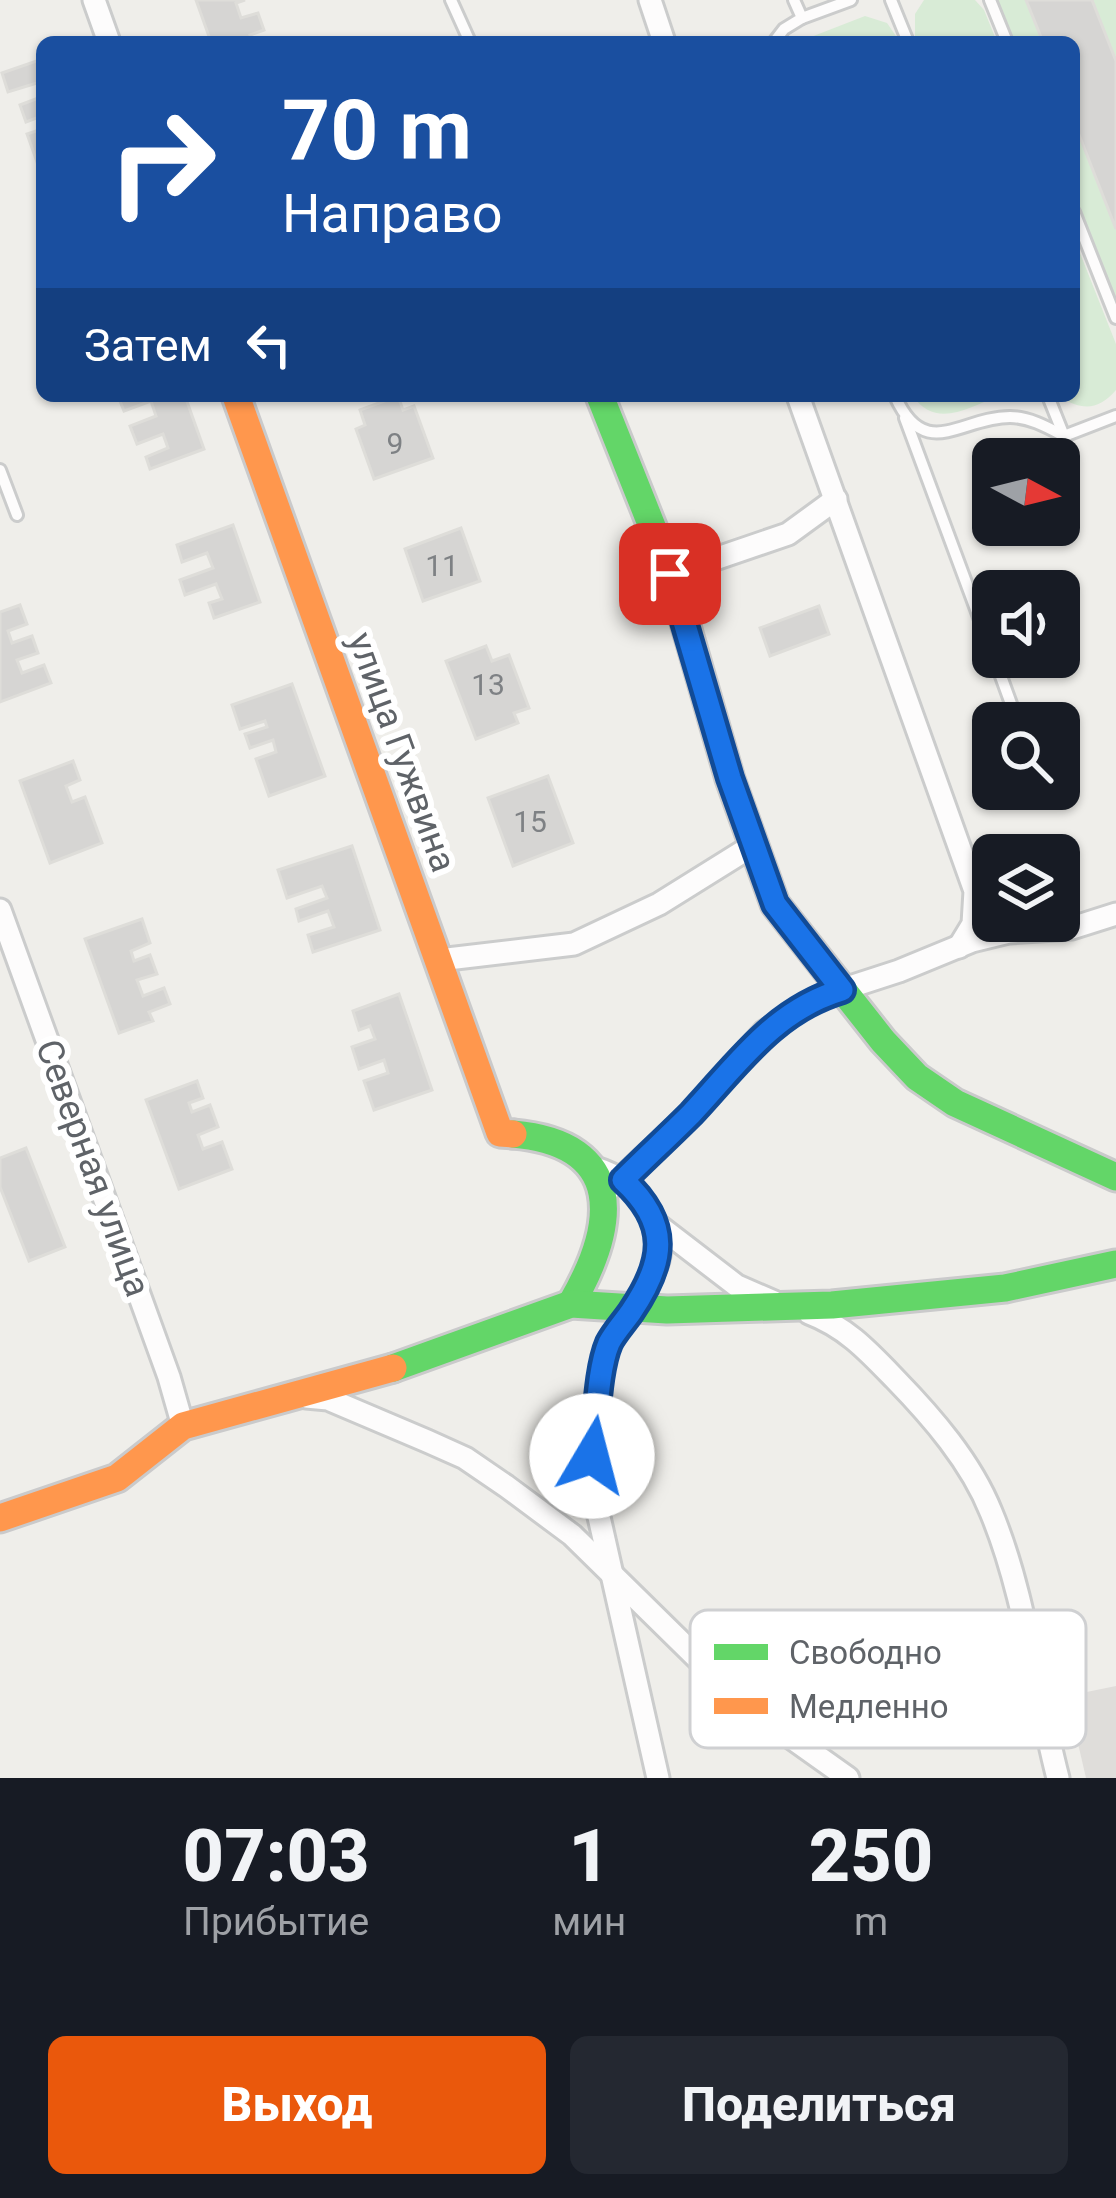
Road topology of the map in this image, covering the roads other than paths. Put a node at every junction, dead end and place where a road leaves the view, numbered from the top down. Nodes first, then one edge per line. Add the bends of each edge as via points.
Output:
1 (94, 0) edge
2 (451, 0) edge
3 (650, 0) edge
4 (794, 0) edge
5 (851, 0) edge
6 (891, 0) edge
7 (990, 0) edge
8 (802, 19) junction
9 (107, 36) edge
10 (467, 36) edge
11 (662, 36) edge
12 (779, 36) edge
13 (906, 36) edge
14 (1005, 36) edge
15 (1080, 227) edge
16 (1116, 318) edge
17 (238, 402) edge
18 (602, 402) edge
19 (800, 402) edge
20 (898, 402) edge
21 (1050, 402) edge
22 (1116, 416) edge
23 (905, 418) junction
24 (1064, 436) junction
25 (0, 470) edge
26 (836, 499) junction
27 (17, 515) dead end
28 (670, 574) junction
29 (972, 599) edge
30 (752, 846) junction
31 (972, 883) edge
32 (0, 910) edge
33 (1116, 914) edge
34 (972, 925) edge
35 (1080, 925) edge
36 (973, 942) edge
37 (958, 946) junction
38 (439, 960) junction
39 (842, 990) junction
40 (1116, 1177) edge
41 (606, 1181) junction
42 (655, 1223) junction
43 (1116, 1264) edge
44 (572, 1304) junction
45 (789, 1306) junction
46 (634, 1308) junction
47 (294, 1395) junction
48 (183, 1426) junction
49 (0, 1518) edge
50 (609, 1570) junction
51 (1020, 1610) edge
52 (690, 1650) edge
53 (806, 1748) edge
54 (1051, 1748) edge
55 (658, 1778) edge
56 (848, 1778) edge
57 (1058, 1778) edge

1 - 9 street
2 - 10 lane
3 - 11 street
4 - 8 lane
5 - 8 lane
6 - 13 lane
7 - 14 lane
8 - 12 lane
15 - 16 lane
17 - 38 street, улица Гужвина
18 - 28 street
19 - 26 street
20 - 23 lane
21 - 24 lane
22 - 24 lane
23 - 24 lane via 945,434 1014,416
23 - 29 lane
25 - 27 lane
26 - 28 street via 788,534
26 - 31 street
28 - 30 street
30 - 38 street via 574,944
30 - 39 street via 775,904
32 - 48 street, Северная улица
33 - 35 street
34 - 37 street
36 - 37 street
37 - 39 street
38 - 41 street, улица Гужвина via 500,1133 578,1151
39 - 40 street via 917,1077 955,1103
39 - 41 street via 764,1032 691,1113
41 - 42 street via 648,1208
41 - 44 street via 591,1268
42 - 45 street via 737,1286
42 - 46 street via 657,1265
43 - 45 street via 1005,1288
44 - 46 street
44 - 47 street via 429,1358
45 - 46 street
45 - 51 street via 839,1324 943,1432 991,1510
46 - 50 street via 609,1344 592,1456
47 - 48 street
47 - 50 street via 328,1399 465,1458
48 - 49 street via 117,1478
50 - 52 street
50 - 55 street
53 - 56 street
54 - 57 street

